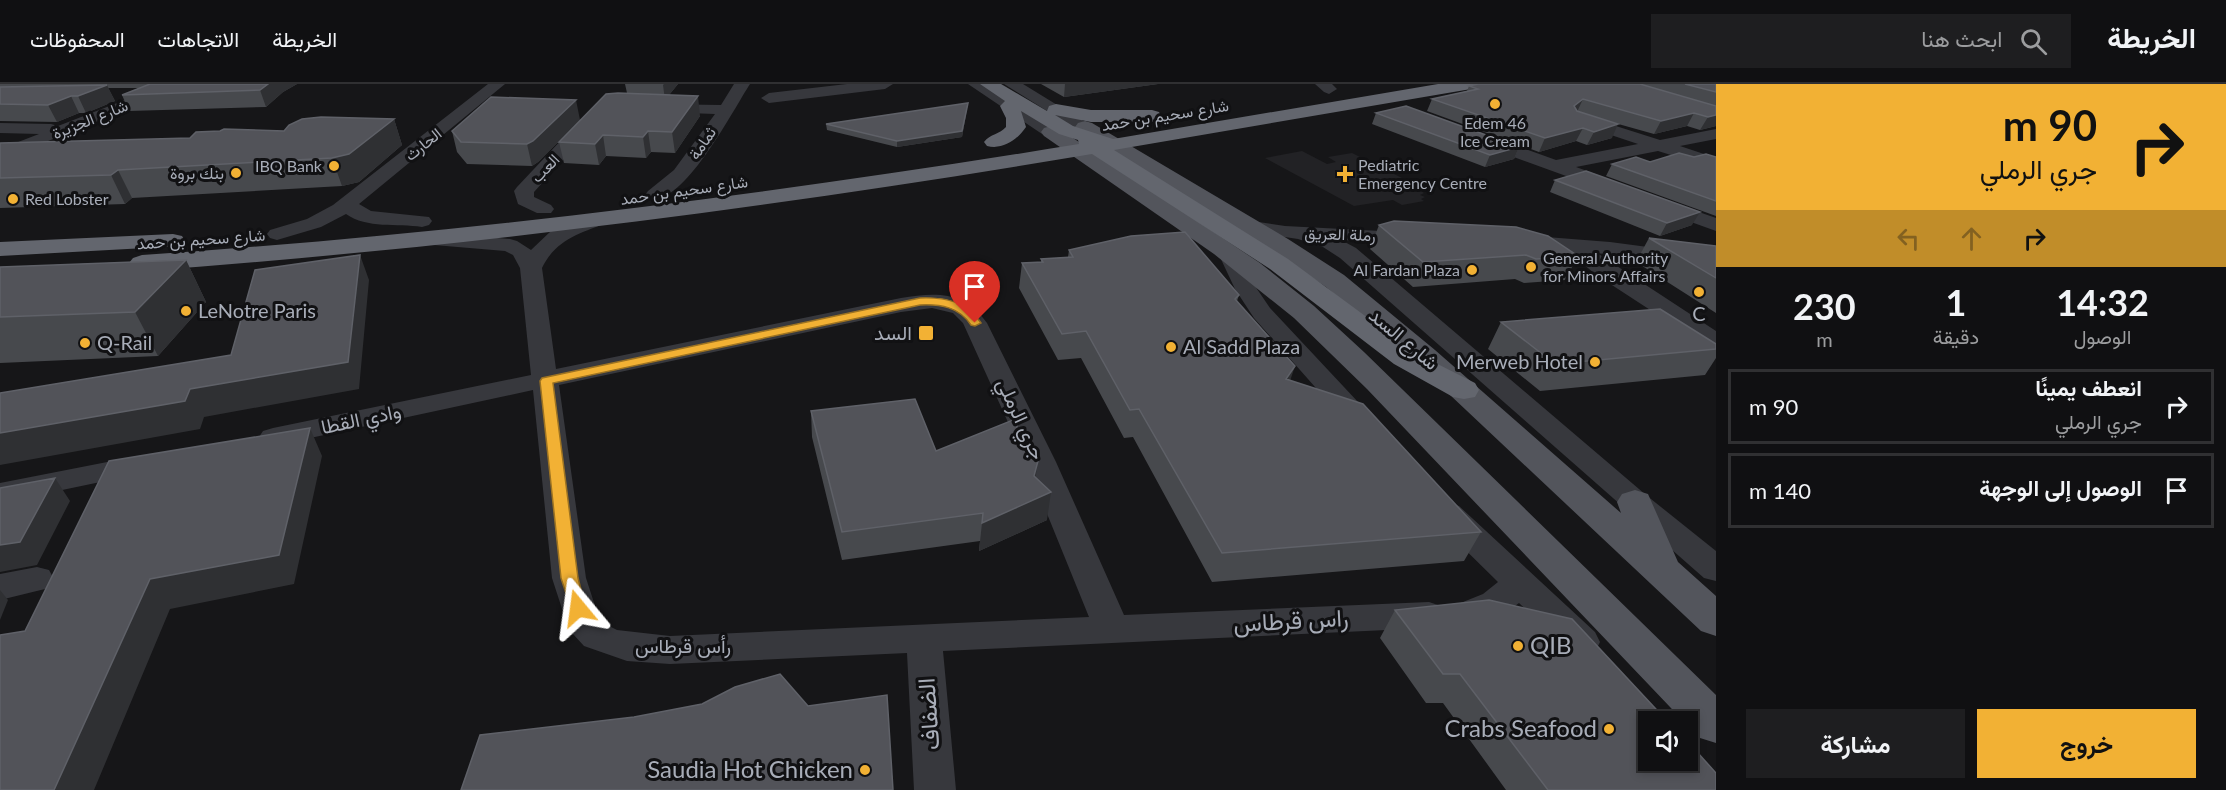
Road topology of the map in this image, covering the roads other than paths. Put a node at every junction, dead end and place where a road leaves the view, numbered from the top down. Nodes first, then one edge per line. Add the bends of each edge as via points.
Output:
1 (180, 84) edge
2 (496, 84) edge
3 (742, 84) edge
4 (885, 84) edge
5 (976, 84) edge
6 (989, 84) edge
7 (1012, 84) edge
8 (1364, 84) edge
9 (1424, 84) edge
10 (1471, 84) edge
11 (1321, 93) edge
12 (109, 94) edge
13 (152, 95) junction
14 (769, 98) dead end
15 (648, 106) edge
16 (1009, 106) junction
17 (725, 110) junction
18 (1055, 110) junction
19 (598, 112) edge
20 (1578, 119) edge
21 (0, 128) edge
22 (62, 130) junction
23 (1194, 131) junction
24 (1466, 133) edge
25 (1716, 134) edge
26 (1082, 138) junction
27 (994, 142) junction
28 (1659, 145) junction
29 (971, 146) dead end
30 (0, 155) edge
31 (889, 158) dead end
32 (1716, 164) edge
33 (1554, 166) junction
34 (926, 174) junction
35 (1164, 174) junction
36 (1115, 177) junction
37 (806, 189) junction
38 (655, 195) junction
39 (349, 204) junction
40 (544, 209) junction
41 (602, 218) junction
42 (1716, 225) edge
43 (428, 230) junction
44 (1302, 232) junction
45 (277, 234) junction
46 (1373, 235) junction
47 (1429, 237) edge
48 (1247, 239) junction
49 (1506, 241) edge
50 (1574, 245) junction
51 (0, 249) edge
52 (214, 258) junction
53 (1354, 259) junction
54 (1716, 262) edge
55 (531, 268) junction
56 (0, 270) edge
57 (125, 274) edge
58 (1716, 342) edge
59 (546, 381) junction
60 (1380, 441) edge
61 (251, 442) edge
62 (171, 458) edge
63 (0, 494) edge
64 (1434, 499) edge
65 (1635, 502) junction
66 (1716, 569) edge
67 (1662, 572) junction
68 (37, 579) dead end
69 (1520, 583) junction
70 (0, 587) edge
71 (1470, 613) junction
72 (1716, 620) edge
73 (1112, 629) junction
74 (924, 638) junction
75 (1579, 638) junction
76 (1608, 667) edge
77 (1716, 724) edge
78 (935, 790) edge

1 - 13 street, شارع الجزيرة
2 - 39 street, الحارث
3 - 17 street, ثمامة
4 - 14 street
5 - 16 street
6 - 26 highway
7 - 18 street
8 - 11 highway, شارع سحيم بن حمد
9 - 11 highway via 1334,101
10 - 11 highway, شارع سحيم بن حمد
11 - 23 highway, شارع سحيم بن حمد
11 - 26 highway via 1252,111
12 - 13 street
13 - 22 street, شارع الجزيرة
15 - 17 street
16 - 26 street
16 - 27 highway via 1016,127 1010,135
17 - 38 street, ثمامة via 682,173
18 - 26 street
18 - 26 highway, شارع سحيم بن حمد via 1091,116 1161,115
19 - 40 street, العب via 524,191 525,200
20 - 28 street
21 - 22 street
22 - 30 street, شارع الجزيرة
23 - 26 highway, شارع سحيم بن حمد
23 - 35 highway via 1158,154
24 - 33 street
25 - 28 street
26 - 27 highway, شارع سحيم بن حمد
26 - 34 highway, شارع سحيم بن حمد
26 - 35 main road, شارع السد
26 - 36 main road, شارع السد
26 - 37 highway via 866,174
26 - 48 highway
27 - 29 highway, شارع سحيم بن حمد
28 - 32 street
28 - 33 street
31 - 38 highway, شارع سحيم بن حمد
33 - 42 street
34 - 36 highway via 1060,168
34 - 37 highway, شارع سحيم بن حمد
35 - 48 main road, شارع السد
36 - 48 main road, شارع السد
37 - 41 highway, شارع سحيم بن حمد
38 - 40 highway, شارع سحيم بن حمد
39 - 43 street via 363,216
39 - 45 street, الحارث via 322,220
40 - 43 highway, شارع سحيم بن حمد
41 - 43 highway, شارع سحيم بن حمد
41 - 55 street via 546,243
43 - 45 highway, شارع سحيم بن حمد
43 - 52 highway, شارع سحيم بن حمد
43 - 55 street via 510,245 521,251
44 - 46 street, رملة العريق
44 - 48 street, رملة العريق
44 - 53 street, شارع السد via 1330,243
45 - 51 highway, شارع سحيم بن حمد
46 - 47 street, رملة العريق
46 - 53 street via 1360,246
48 - 60 street via 1246,289 1262,313
48 - 67 main road, شارع السد via 1335,281 1464,390
48 - 77 main road, شارع السد via 1276,289 1357,361
49 - 50 street
50 - 54 street
50 - 58 street via 1618,279
52 - 56 highway, شارع سحيم بن حمد
52 - 57 street, شارع سحيم بن حمد via 170,269
53 - 65 street, شارع السد
55 - 59 street, رأس قرطاس
59 - 61 street, وادي القطا
59 - 73 street, جري الرملي via 920,302 960,307 970,313 991,355
59 - 74 street, رأس قرطاس via 569,578 591,632 631,648 670,650
62 - 63 street
64 - 69 street
65 - 66 street, شارع السد
65 - 67 main road
67 - 72 main road, شارع السد
68 - 70 street
69 - 71 street, راس قرطاس via 1495,603
69 - 75 street
71 - 73 street, راس قرطاس
71 - 75 street, راس قرطاس
73 - 74 street, رأس قرطاس
74 - 78 street, الضفاف
75 - 76 street

